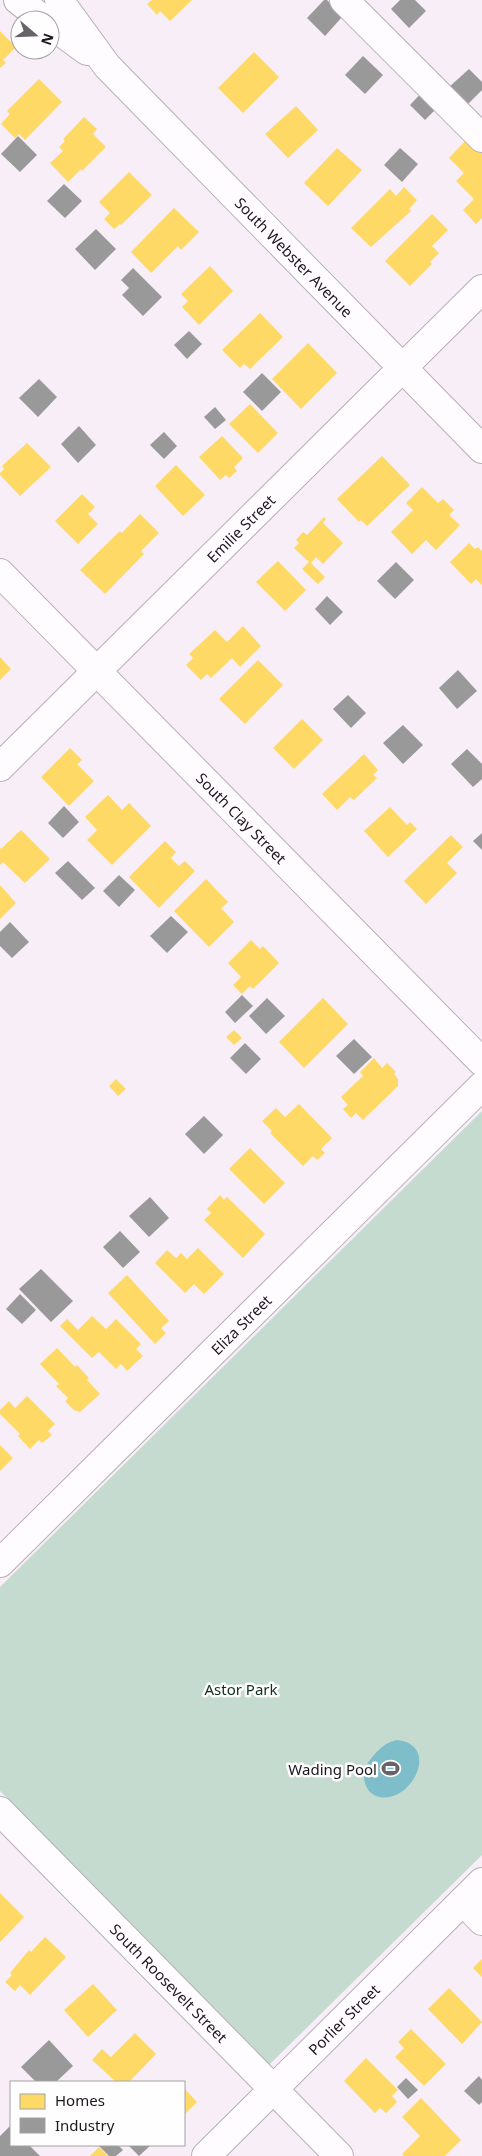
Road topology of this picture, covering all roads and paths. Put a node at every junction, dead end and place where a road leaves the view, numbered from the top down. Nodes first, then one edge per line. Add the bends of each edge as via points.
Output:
1 (18, 0) edge
2 (59, 0) edge
3 (344, 0) edge
4 (31, 10) edge
5 (60, 31) edge
6 (107, 66) junction
7 (482, 138) edge
8 (482, 289) edge
9 (402, 368) junction
10 (482, 449) edge
11 (0, 573) edge
12 (97, 671) junction
13 (0, 767) edge
14 (482, 1062) edge
15 (482, 1086) edge
16 (0, 1563) edge
17 (0, 1811) edge
18 (482, 1882) edge
19 (463, 1901) junction
20 (482, 1921) edge
21 (273, 2089) junction
22 (206, 2156) edge
23 (339, 2156) edge

1 - 4 street
2 - 6 street, South Webster Avenue
3 - 7 street
5 - 6 street, South Webster Avenue
6 - 9 street, South Webster Avenue
8 - 9 street, Emilie Street
9 - 10 street, South Webster Avenue
9 - 12 street, Emilie Street
11 - 12 street, South Clay Street
12 - 13 street, Emilie Street
12 - 14 street, South Clay Street
15 - 16 street, Eliza Street
17 - 21 street, South Roosevelt Street
18 - 19 street, Porlier Street
19 - 20 street
19 - 21 street, Porlier Street
21 - 22 street, Porlier Street
21 - 23 street, South Roosevelt Street

